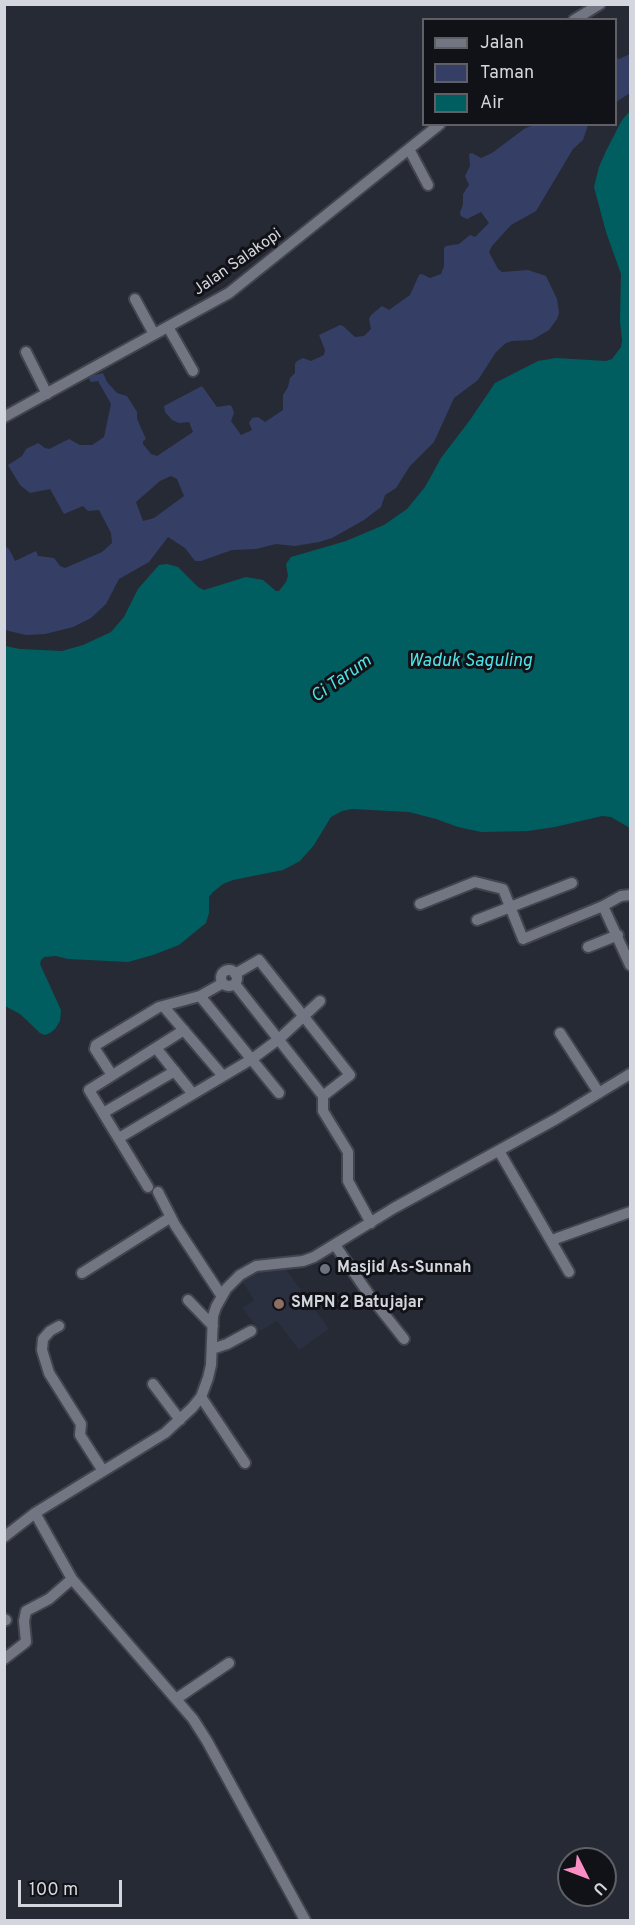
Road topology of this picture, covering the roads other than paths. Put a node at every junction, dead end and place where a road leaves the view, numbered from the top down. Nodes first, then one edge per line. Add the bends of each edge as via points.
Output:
1 (600, 4) edge
2 (577, 18) edge
3 (438, 126) edge
4 (409, 149) junction
5 (428, 185) dead end
6 (135, 299) dead end
7 (168, 327) junction
8 (154, 334) junction
9 (26, 352) dead end
10 (193, 371) dead end
11 (47, 394) junction
12 (4, 417) edge
13 (572, 883) dead end
14 (630, 895) edge
15 (420, 904) dead end
16 (603, 906) junction
17 (510, 907) junction
18 (477, 920) dead end
19 (618, 935) junction
20 (588, 947) dead end
21 (630, 965) edge
22 (231, 980) junction
23 (200, 996) junction
24 (320, 1000) dead end
25 (164, 1007) junction
26 (303, 1017) junction
27 (184, 1030) junction
28 (560, 1033) dead end
29 (279, 1039) junction
30 (156, 1048) junction
31 (252, 1059) junction
32 (175, 1071) junction
33 (630, 1074) edge
34 (112, 1076) junction
35 (223, 1076) junction
36 (279, 1093) dead end
37 (599, 1093) junction
38 (194, 1094) junction
39 (323, 1096) junction
40 (104, 1113) junction
41 (119, 1138) junction
42 (499, 1151) junction
43 (630, 1212) edge
44 (171, 1217) junction
45 (371, 1223) junction
46 (552, 1240) junction
47 (335, 1245) junction
48 (569, 1272) dead end
49 (82, 1273) dead end
50 (221, 1296) junction
51 (188, 1300) dead end
52 (59, 1326) dead end
53 (213, 1326) junction
54 (251, 1331) dead end
55 (404, 1339) dead end
56 (212, 1349) junction
57 (153, 1384) dead end
58 (201, 1397) junction
59 (180, 1420) junction
60 (245, 1463) dead end
61 (103, 1471) junction
62 (35, 1513) junction
63 (4, 1537) edge
64 (72, 1579) junction
65 (4, 1659) edge
66 (229, 1663) dead end
67 (176, 1699) junction
68 (305, 1920) edge

1 - 2 street
3 - 4 street, Jalan Salakopi
4 - 5 street
4 - 7 street, Jalan Salakopi via 236,287
6 - 8 street
7 - 8 street, Jalan Salakopi
7 - 10 street
8 - 11 street, Jalan Salakopi
9 - 11 street
11 - 12 street, Jalan Salakopi
13 - 17 street
14 - 16 street
15 - 17 street via 475,882 503,889
16 - 17 street via 523,939
16 - 19 street
17 - 18 street
19 - 20 street
19 - 21 street
22 - 23 street
22 - 26 street via 259,960
22 - 29 street
23 - 25 street
23 - 31 street
24 - 26 street
25 - 27 street
25 - 34 street via 96,1045
26 - 29 street
26 - 39 street via 350,1075
27 - 30 street
27 - 35 street
28 - 37 street
29 - 31 street
29 - 39 street
30 - 32 street
30 - 34 street
31 - 35 street
31 - 36 street
32 - 38 street
32 - 40 street
33 - 37 street
34 - 40 street via 89,1090
35 - 38 street
37 - 42 street
38 - 41 street
39 - 45 street via 323,1111 348,1152 348,1181
40 - 41 street
41 - 44 street
42 - 45 street
42 - 46 street
43 - 46 street
44 - 49 street
44 - 50 street
45 - 47 street
46 - 48 street
47 - 50 street via 306,1260 254,1267 237,1277
47 - 55 street
50 - 53 street
51 - 53 street
52 - 61 street via 43,1339 42,1350 49,1373 81,1424 80,1435
53 - 56 street
54 - 56 street
56 - 58 street
57 - 59 street
58 - 59 street
58 - 60 street
59 - 61 street
61 - 62 street
62 - 63 street
62 - 64 street
64 - 65 street via 49,1599 26,1611 26,1642
64 - 67 street
66 - 67 street
67 - 68 street via 207,1741

